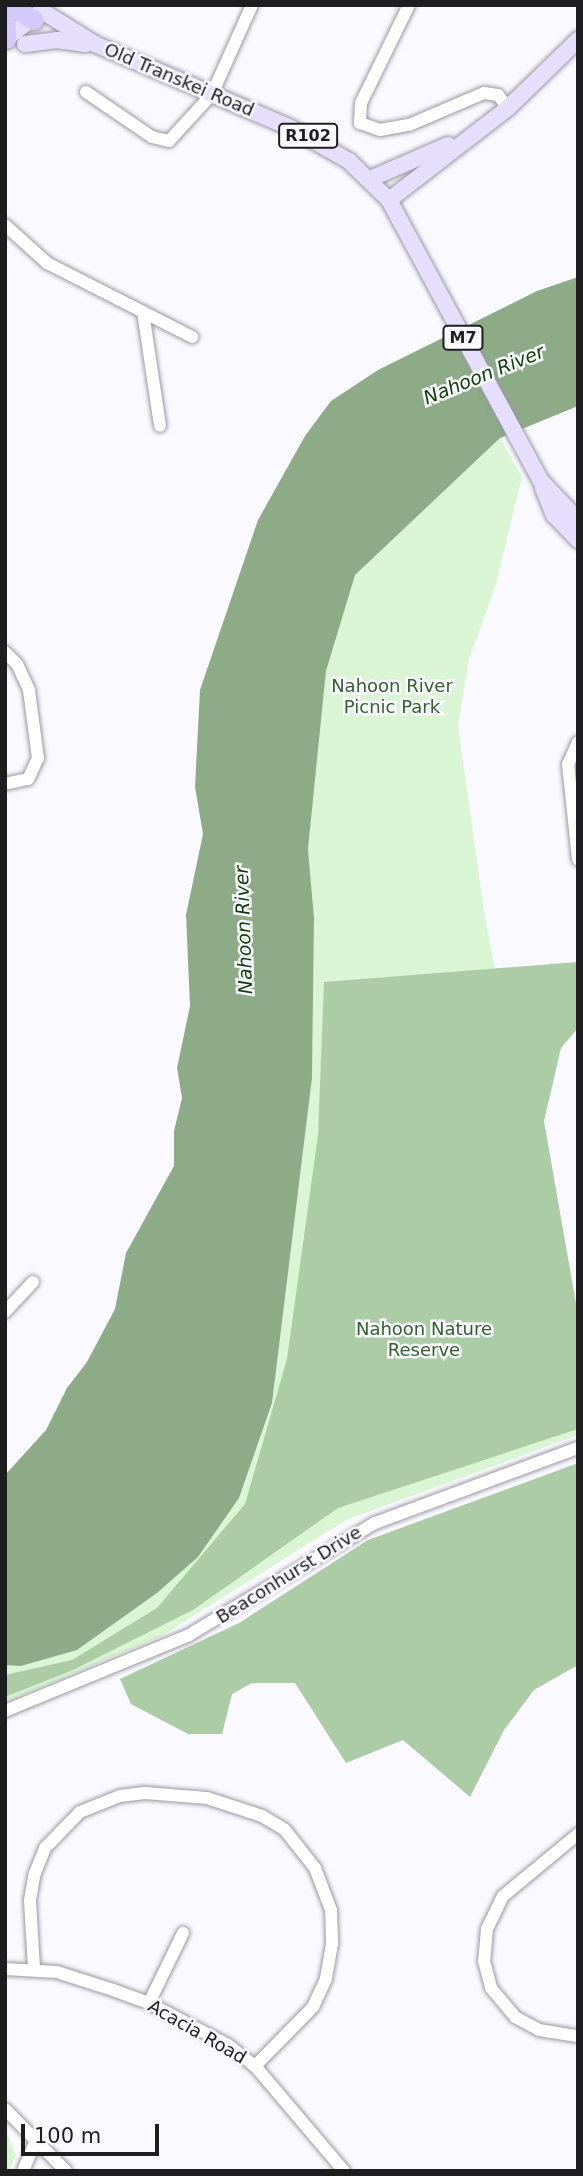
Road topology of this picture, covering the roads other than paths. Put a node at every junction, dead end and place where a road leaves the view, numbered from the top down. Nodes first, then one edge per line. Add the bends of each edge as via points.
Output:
1 (9, 5) edge
2 (252, 5) edge
3 (409, 5) edge
4 (5, 9) edge
5 (43, 17) edge
6 (12, 40) edge
7 (578, 40) edge
8 (95, 44) junction
9 (5, 49) edge
10 (86, 92) dead end
11 (212, 94) junction
12 (508, 108) junction
13 (473, 135) junction
14 (370, 179) junction
15 (389, 200) junction
16 (401, 223) joint
17 (5, 225) edge
18 (143, 312) junction
19 (192, 337) dead end
20 (160, 426) dead end
21 (541, 481) junction
22 (578, 520) edge
23 (578, 540) edge
24 (5, 652) edge
25 (578, 742) edge
26 (5, 784) edge
27 (578, 859) edge
28 (33, 1282) dead end
29 (5, 1311) edge
30 (578, 1448) edge
31 (5, 1711) edge
32 (578, 1834) edge
33 (183, 1933) dead end
34 (34, 1968) junction
35 (5, 1969) edge
36 (149, 2003) junction
37 (578, 2036) edge
38 (255, 2066) junction
39 (5, 2109) edge
40 (35, 2143) junction
41 (23, 2171) edge
42 (66, 2171) edge
43 (344, 2171) edge

1 - 5 highway
2 - 11 street
3 - 12 street via 358,120 368,128 410,125 484,93 498,95
4 - 6 highway
5 - 6 main road
5 - 8 main road, Old Transkei Road / R102
6 - 8 main road
6 - 9 main road
7 - 12 main road
8 - 11 main road, Old Transkei Road / R102
10 - 11 street via 163,142 184,129
11 - 14 main road, Old Transkei Road / R102 via 318,140
12 - 13 main road
13 - 14 main road
13 - 15 main road
14 - 15 main road, Old Transkei Road / R102
15 - 16 main road, R102
16 - 21 main road, M7
17 - 18 street via 47,263
18 - 19 street
18 - 20 street
21 - 22 main road, M7
21 - 23 main road, M7 via 554,515
24 - 26 street via 17,664 29,690 38,758 28,779
25 - 27 street via 568,764
28 - 29 street
30 - 31 street, Beaconhurst Drive via 375,1522 189,1635
32 - 37 street via 503,1896 487,1928 484,1961 491,1988 514,2017 539,2030
33 - 36 street
34 - 35 street, Acacia Road
34 - 36 street, Acacia Road
34 - 38 street via 30,1900 35,1873 45,1848 80,1812 120,1796 145,1793 208,1798 253,1812 285,1830 304,1852 321,1880 333,1924 330,1964 313,2007
36 - 38 street, Acacia Road via 228,2045
38 - 43 street, Acacia Road
39 - 40 street
40 - 41 street
40 - 42 street

